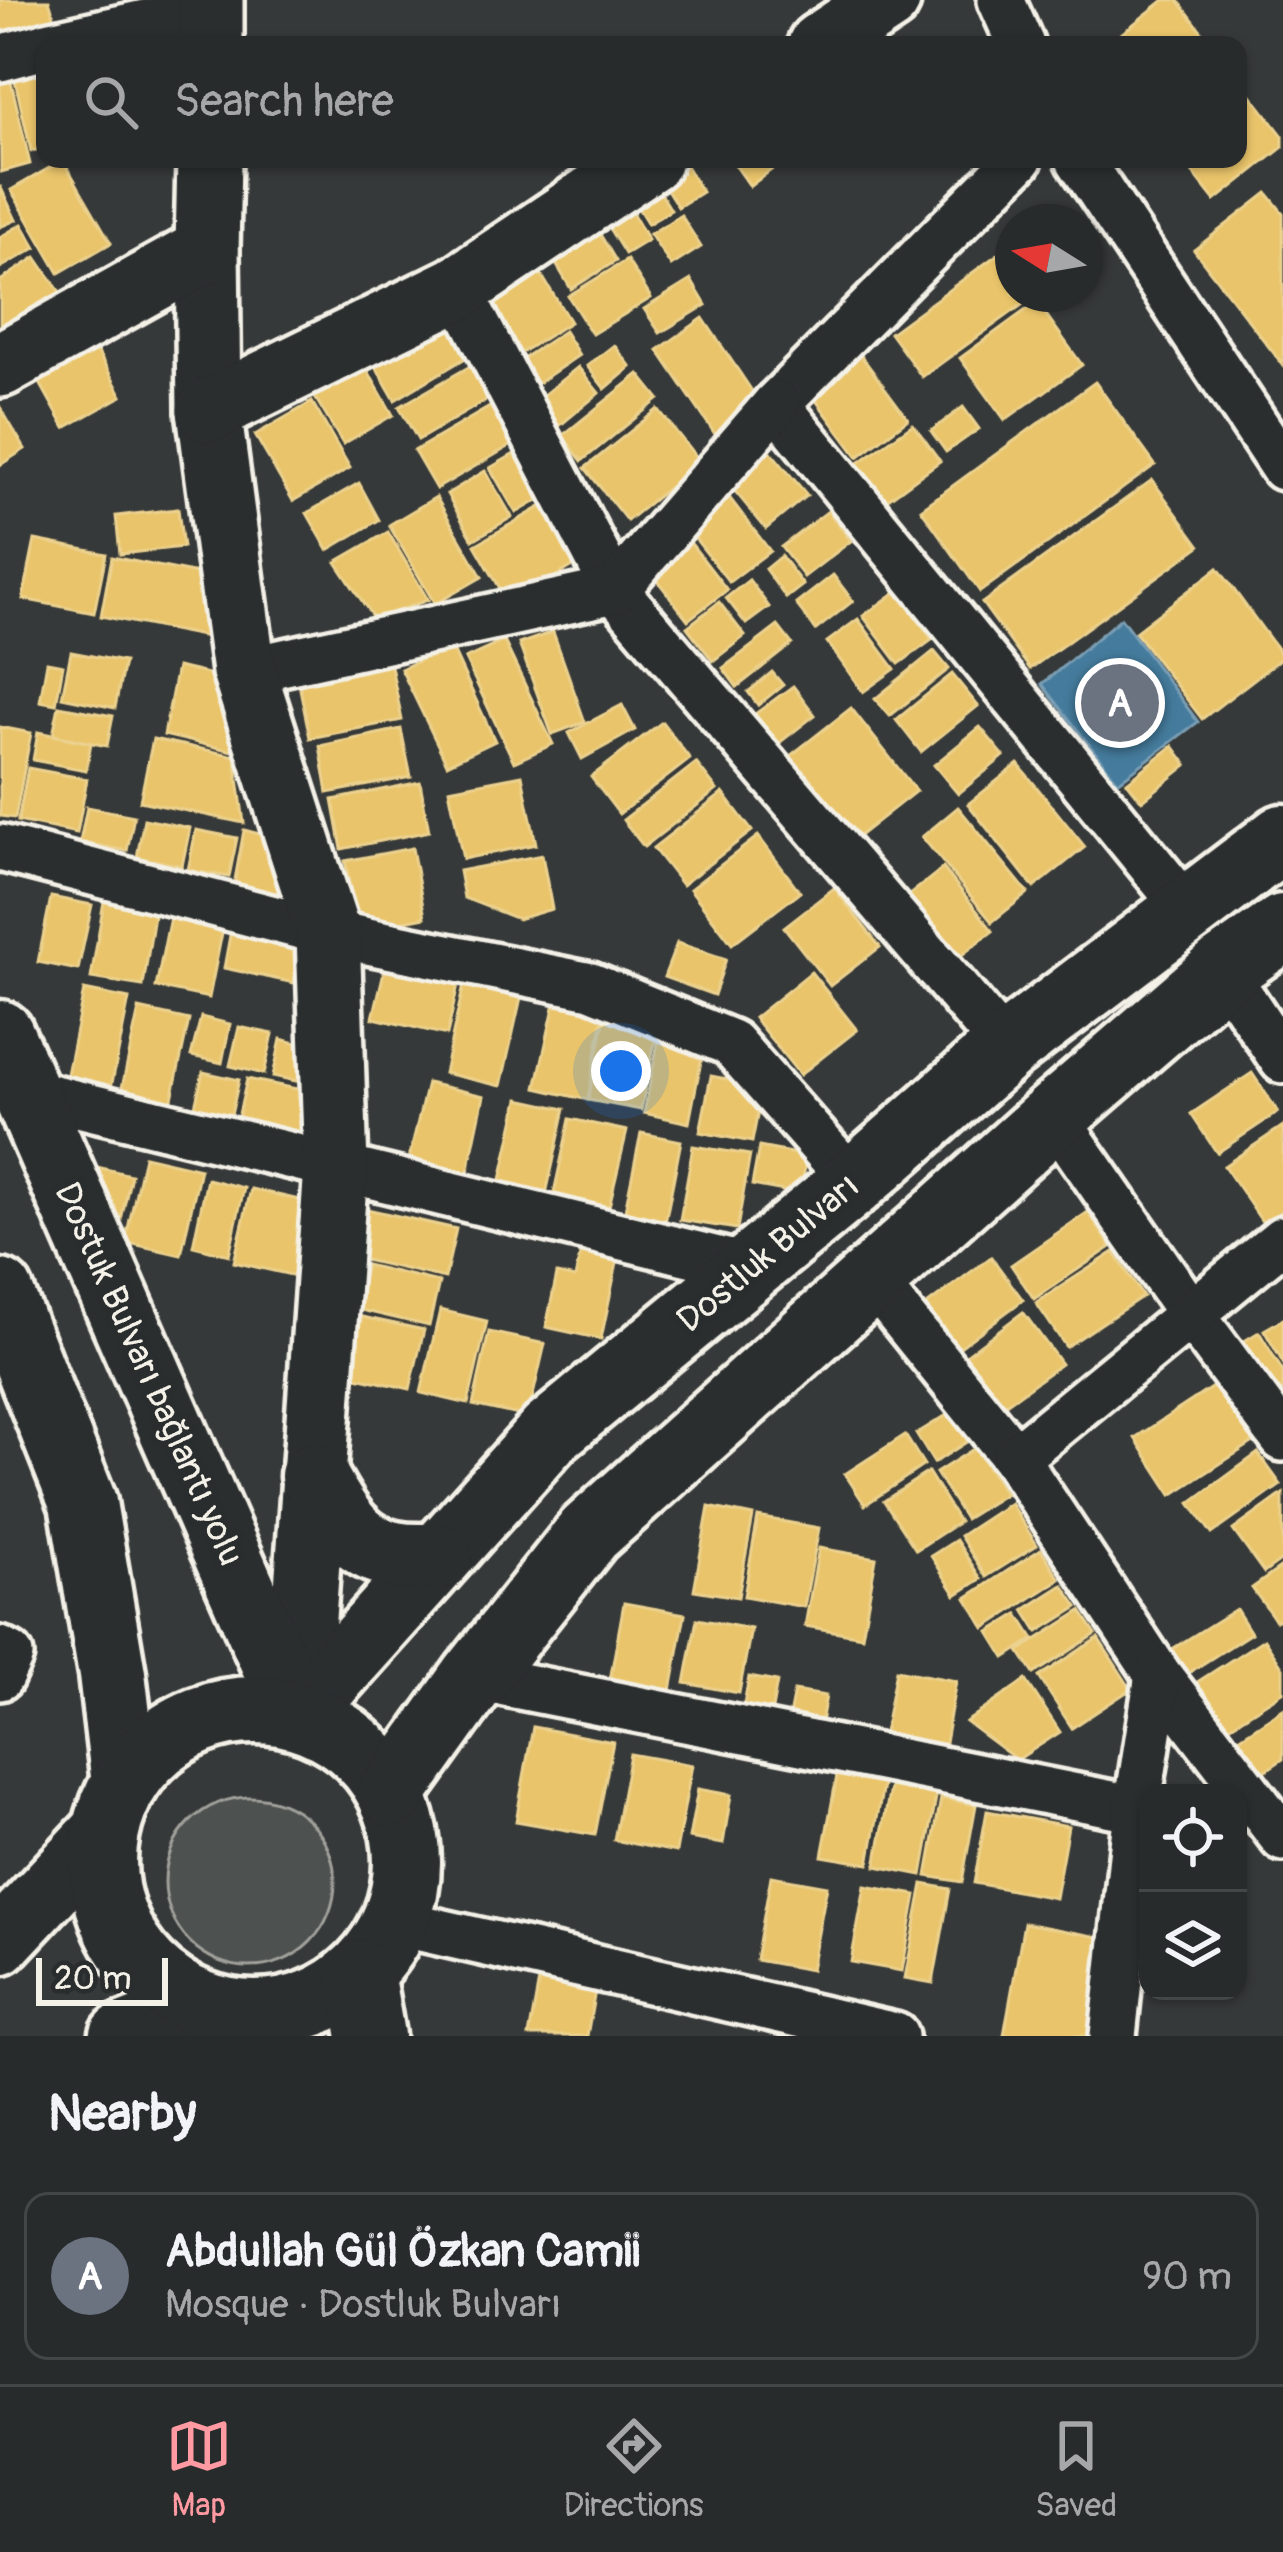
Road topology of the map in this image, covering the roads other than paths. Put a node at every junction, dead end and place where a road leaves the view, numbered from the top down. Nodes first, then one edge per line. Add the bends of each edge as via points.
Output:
1 (812, 0) edge
2 (887, 0) edge
3 (1001, 0) edge
4 (211, 18) edge
5 (62, 32) edge
6 (795, 36) edge
7 (833, 36) edge
8 (1017, 36) edge
9 (36, 43) edge
10 (0, 58) edge
11 (209, 168) edge
12 (637, 168) edge
13 (1010, 168) edge
14 (1084, 168) edge
15 (207, 250) junction
16 (458, 288) junction
17 (0, 365) edge
18 (776, 404) junction
19 (208, 410) junction
20 (1283, 467) edge
21 (615, 590) junction
22 (244, 671) junction
23 (1283, 838) edge
24 (0, 848) edge
25 (1187, 909) junction
26 (1283, 928) edge
27 (328, 933) junction
28 (1223, 970) junction
29 (1006, 1048) junction
30 (1283, 1060) edge
31 (12, 1063) edge
32 (1054, 1116) junction
33 (336, 1168) junction
34 (854, 1182) junction
35 (1283, 1239) edge
36 (751, 1268) junction
37 (871, 1279) junction
38 (0, 1293) edge
39 (1191, 1314) junction
40 (1283, 1438) edge
41 (1016, 1458) junction
42 (314, 1476) junction
43 (439, 1556) junction
44 (0, 1650) edge
45 (1158, 1676) junction
46 (0, 1677) edge
47 (475, 1677) junction
48 (297, 1714) junction
49 (392, 1793) junction
50 (115, 1806) junction
51 (1137, 1809) junction
52 (1283, 1838) edge
53 (0, 1942) edge
54 (378, 1948) junction
55 (208, 2020) edge
56 (122, 2036) edge
57 (371, 2036) edge
58 (895, 2036) edge
59 (1113, 2036) edge

1 - 6 main road
2 - 7 main road
3 - 8 street
4 - 5 street
9 - 10 street
11 - 15 main road
12 - 16 main road
13 - 18 street
14 - 20 street
15 - 17 main road
15 - 19 main road
16 - 19 main road
16 - 21 street
18 - 21 street
18 - 25 street
19 - 22 main road
21 - 22 street
21 - 29 street
22 - 27 main road
23 - 25 main road, Dostluk Bulvarı
24 - 27 street
25 - 29 main road, Dostluk Bulvarı
26 - 28 main road
27 - 33 main road
27 - 34 street via 591,986 730,1043
28 - 30 street
28 - 32 main road
29 - 34 main road, Dostluk Bulvarı
31 - 33 street
31 - 48 main road, Dostuk Bulvarı bağlantı yolu
32 - 37 main road
32 - 39 street
33 - 36 street
33 - 42 main road
34 - 36 main road, Dostluk Bulvarı
35 - 39 street
36 - 43 main road, Dostluk Bulvarı via 550,1433
37 - 41 street
37 - 47 main road via 589,1533
38 - 50 main road via 82,1503 112,1674
39 - 40 street
39 - 41 street
41 - 45 street
42 - 43 main road via 362,1546 404,1560
42 - 48 main road
43 - 48 main road, Dostluk Bulvarı
44 - 46 street via 10,1654
45 - 51 street
45 - 52 street
47 - 49 main road
47 - 51 street
48 - 49 main road via 336,1732
48 - 50 main road via 248,1709 200,1719 157,1745
49 - 54 main road via 408,1858 405,1890
50 - 53 main road
50 - 55 main road via 103,1878 113,1919 134,1955
51 - 59 street
54 - 55 main road via 325,1998 284,2012
54 - 57 main road
54 - 58 street
55 - 56 main road

